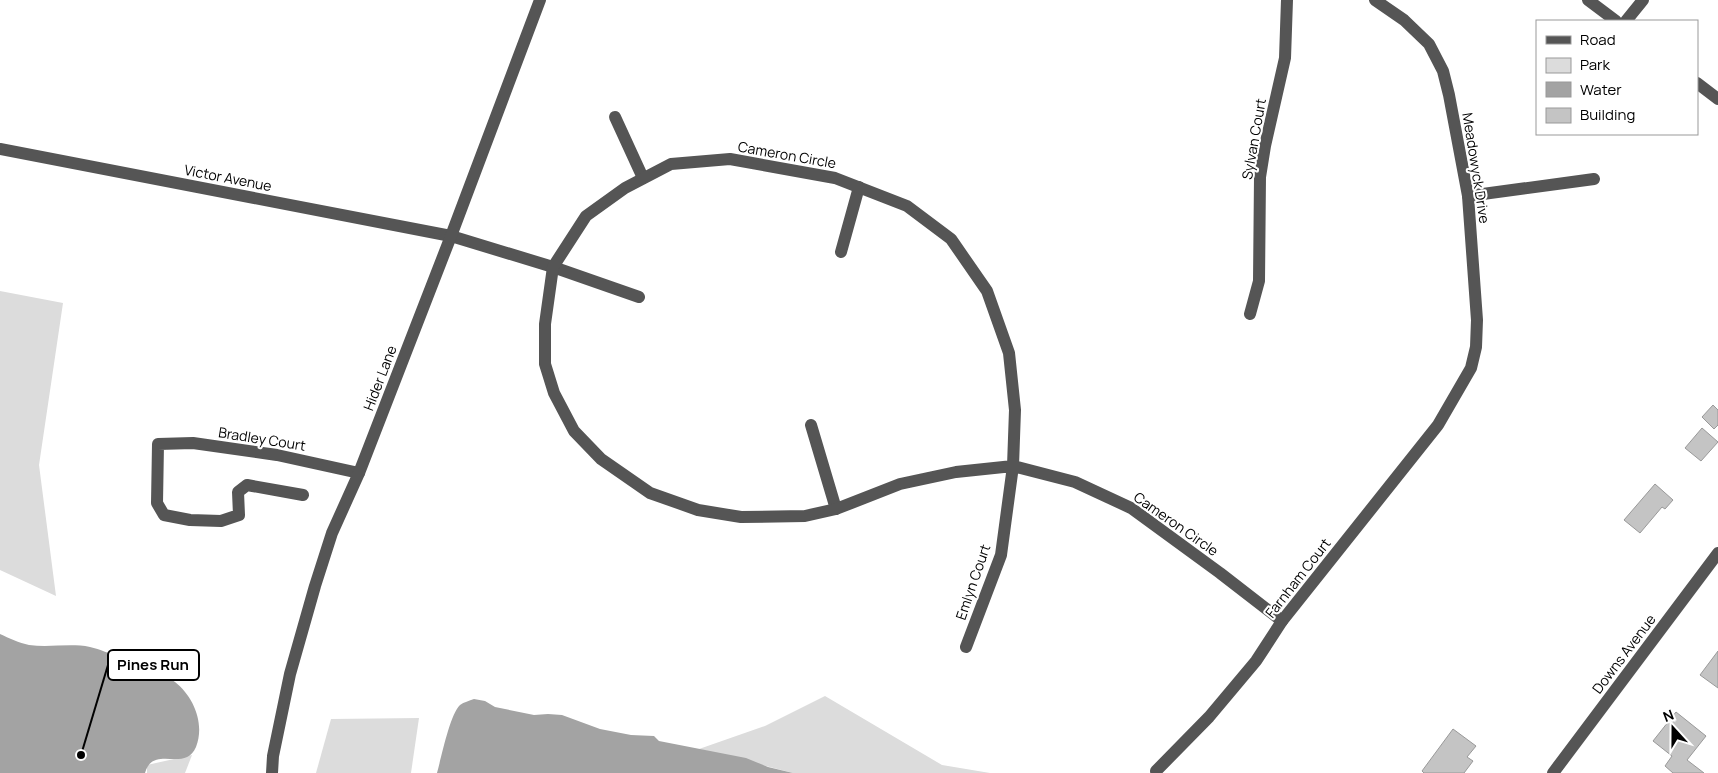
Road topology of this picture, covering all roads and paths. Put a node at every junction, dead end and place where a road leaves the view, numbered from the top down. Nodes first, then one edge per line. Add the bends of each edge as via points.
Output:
1 (540, 0) edge
2 (1287, 0) edge
3 (1375, 0) edge
4 (1588, 0) edge
5 (1643, 0) edge
6 (1615, 20) edge
7 (1627, 20) edge
8 (1698, 84) edge
9 (1718, 99) edge
10 (615, 117) dead end
11 (0, 149) edge
12 (643, 178) junction
13 (1594, 179) dead end
14 (859, 187) junction
15 (1468, 196) junction
16 (451, 236) junction
17 (841, 252) dead end
18 (554, 267) junction
19 (639, 297) dead end
20 (1250, 314) dead end
21 (1456, 395) joint
22 (811, 425) dead end
23 (1013, 466) junction
24 (359, 473) junction
25 (303, 495) dead end
26 (836, 509) junction
27 (1718, 554) edge
28 (1282, 621) junction
29 (966, 647) dead end
30 (1156, 771) dead end
31 (272, 773) edge
32 (1554, 773) edge

1 - 16 street, Hider Lane
2 - 20 street, Sylvan Court via 1285,58 1260,177 1259,281
3 - 15 street, Meadowyck Drive via 1404,20 1429,44 1443,71
4 - 6 street
5 - 7 street
8 - 9 street
10 - 12 street
11 - 16 street, Victor Avenue
12 - 14 street, Cameron Circle via 671,164 730,160 835,178
12 - 18 street, Cameron Circle via 586,216
13 - 15 street
14 - 17 street
14 - 23 street, Cameron Circle via 907,206 951,239 987,291 1009,353 1015,410
15 - 21 street, Meadowyck Drive via 1476,347 1470,368
16 - 18 street
16 - 24 street, Hider Lane
18 - 19 street
18 - 26 street, Cameron Circle via 545,324 545,364 554,393 574,431 601,459 650,493 698,510 741,516 805,516
21 - 28 street, Farnham Court via 1438,424
22 - 26 street
23 - 26 street, Cameron Circle via 956,472 900,484
23 - 28 street, Cameron Circle via 1076,482 1131,508
23 - 29 street, Emlyn Court via 1001,555
24 - 25 street, Bradley Court via 277,455 193,443 158,444 157,503 164,515 220,521 239,515 238,492 248,485
24 - 31 street, Hider Lane via 332,533 315,586 290,674
27 - 32 street, Downs Avenue
28 - 30 street, Farnham Court via 1256,661 1209,717

